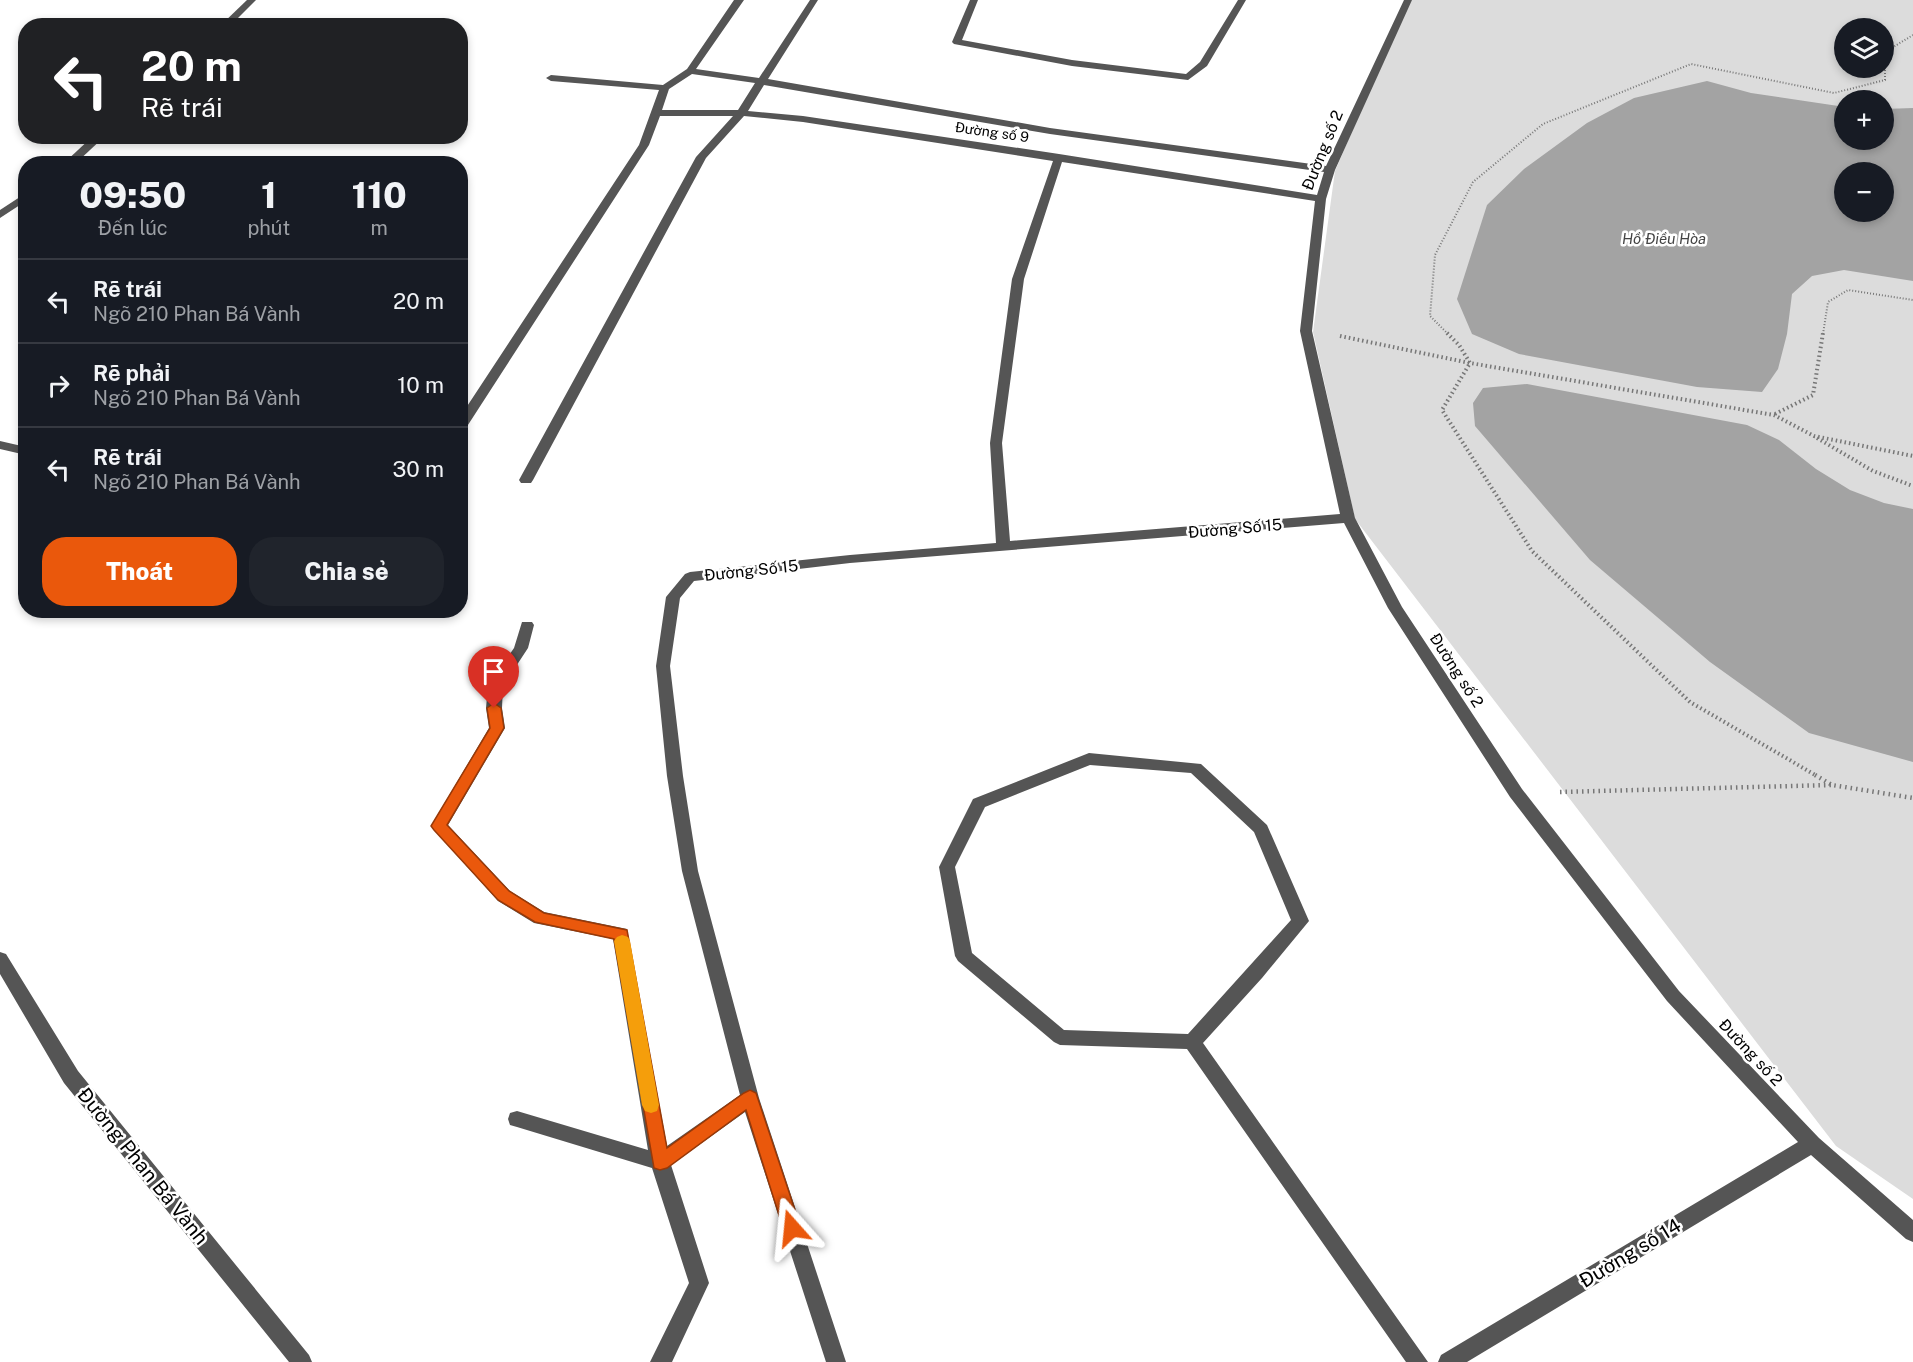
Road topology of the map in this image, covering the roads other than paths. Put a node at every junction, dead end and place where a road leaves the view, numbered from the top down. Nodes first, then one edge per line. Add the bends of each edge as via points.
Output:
1 (252, 0) edge
2 (739, 0) edge
3 (814, 0) edge
4 (974, 0) edge
5 (1242, 0) edge
6 (1408, 0) edge
7 (233, 18) edge
8 (690, 72) junction
9 (551, 78) dead end
10 (759, 81) junction
11 (665, 88) junction
12 (657, 113) junction
13 (741, 113) junction
14 (91, 144) edge
15 (77, 156) edge
16 (1059, 157) junction
17 (1330, 170) junction
18 (1321, 200) junction
19 (18, 202) edge
20 (0, 215) edge
21 (468, 416) edge
22 (0, 445) edge
23 (18, 450) edge
24 (526, 480) dead end
25 (1348, 518) junction
26 (1003, 547) junction
27 (527, 625) dead end
28 (0, 959) edge
29 (1192, 1042) junction
30 (750, 1098) junction
31 (517, 1119) dead end
32 (1812, 1144) junction
33 (660, 1162) junction
34 (1913, 1233) edge
35 (302, 1362) edge
36 (661, 1362) edge
37 (836, 1362) edge
38 (1418, 1362) edge
39 (1448, 1362) edge

1 - 7 street
2 - 8 street
3 - 10 street
4 - 5 street via 957,42 1072,63 1188,77 1204,64
6 - 17 street, Đường số 2
8 - 10 street, Đường số 9
8 - 11 street
9 - 11 street
10 - 13 street
10 - 17 street, Đường số 9 via 1050,131
11 - 12 street
12 - 13 street, Đường số 9
12 - 21 street via 644,145
13 - 16 street, Đường số 9
13 - 24 street via 701,157
14 - 15 street
16 - 18 street, Đường số 9
16 - 26 street via 1018,279 996,443
17 - 18 street, Đường số 2
18 - 25 street, Đường số 2 via 1306,331
19 - 20 street
22 - 23 street
25 - 26 street, Đường Số 15
25 - 32 street, Đường số 2 via 1395,608 1516,792 1673,996
26 - 30 street, Đường Số 15 via 690,577 673,597 663,666 675,776 690,872
27 - 33 street via 521,648 496,686 497,728 439,826 504,896 540,918 621,934
28 - 35 street, Đường Phan Bá Vành via 71,1077
29 - 29 street via 1060,1037 964,956 947,867 979,803 1089,759 1195,768 1261,829 1300,921
29 - 38 street
30 - 33 street
30 - 37 street
31 - 33 street
32 - 34 street, Đường số 2
32 - 39 street, Đường số 14
33 - 36 street via 699,1283

